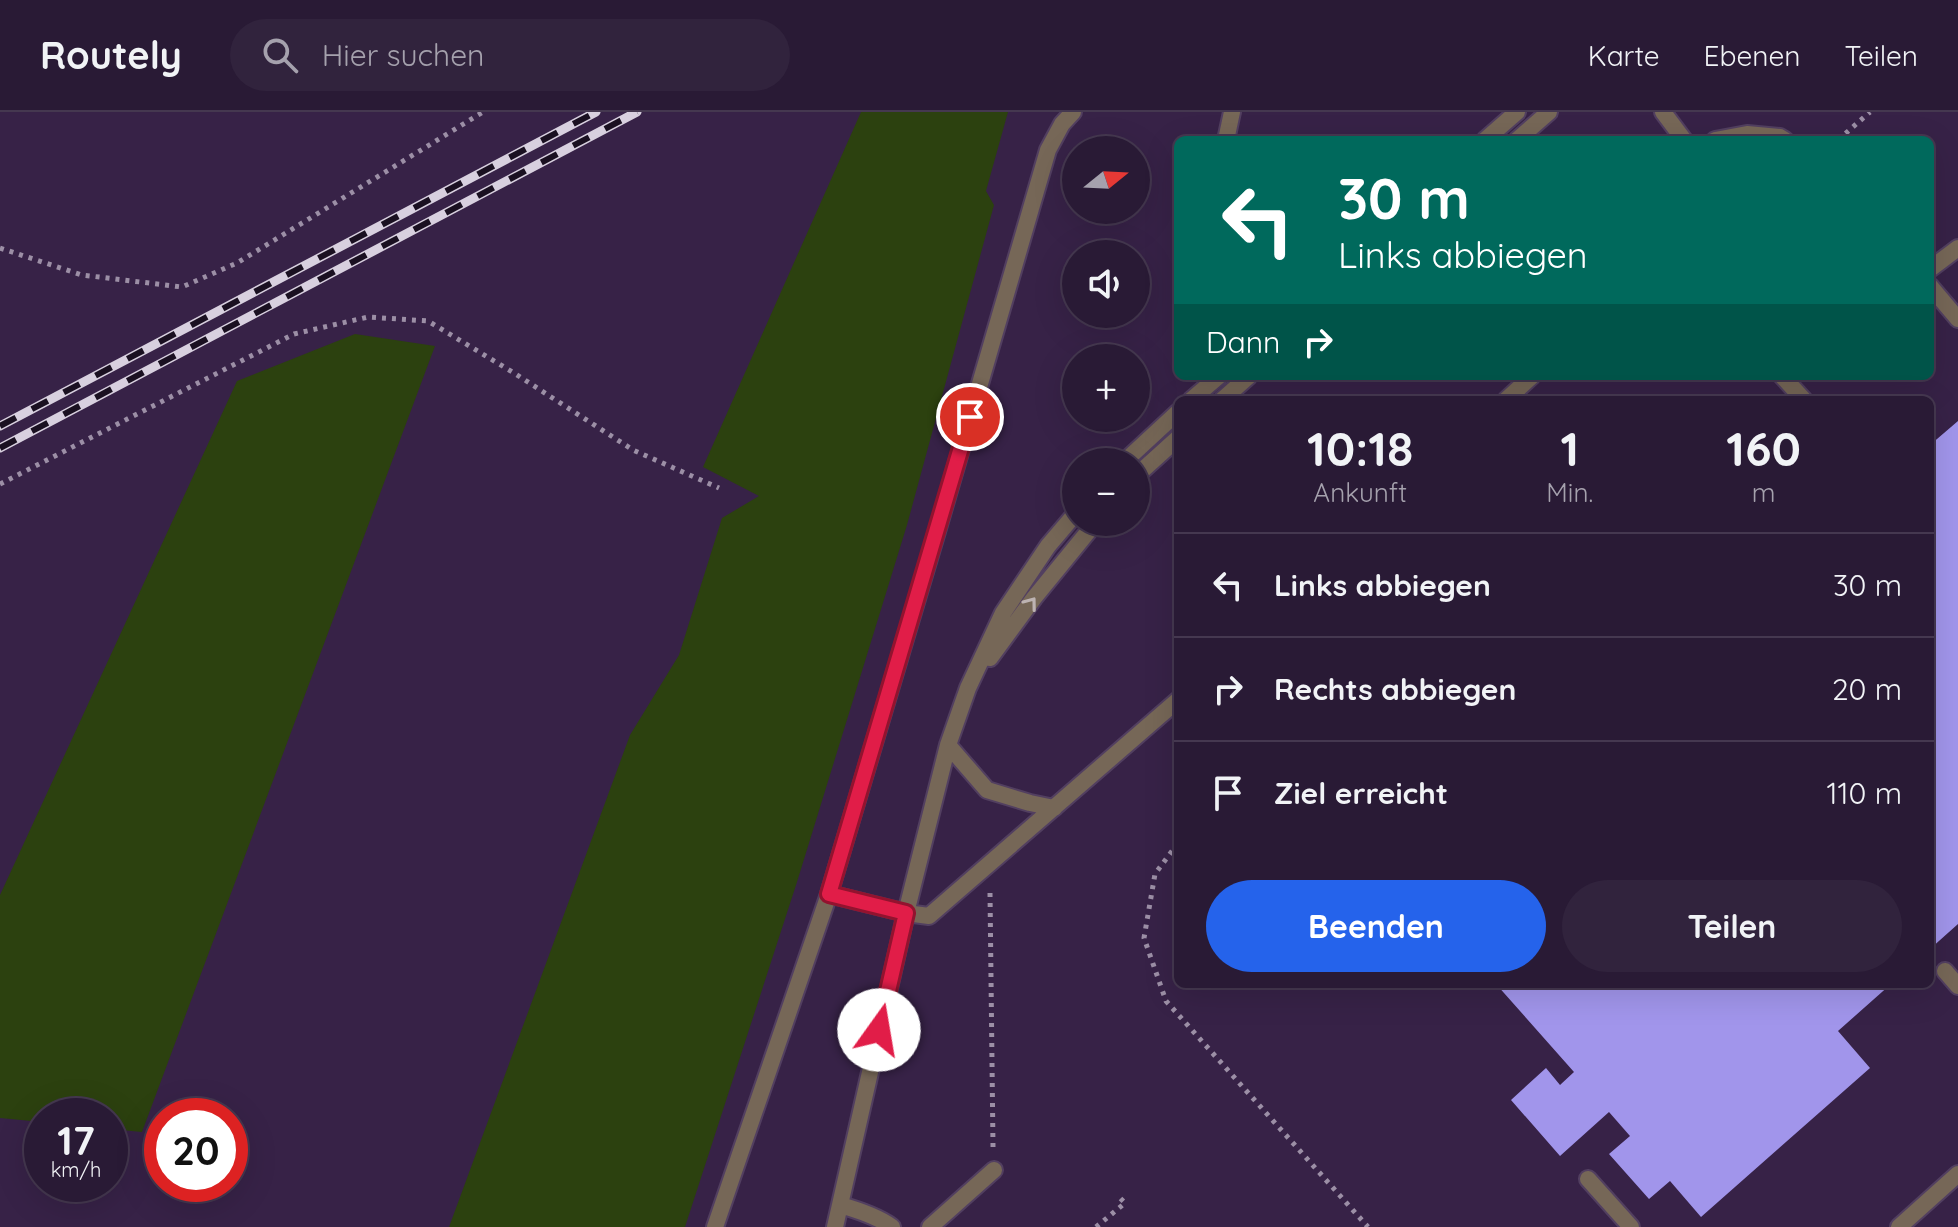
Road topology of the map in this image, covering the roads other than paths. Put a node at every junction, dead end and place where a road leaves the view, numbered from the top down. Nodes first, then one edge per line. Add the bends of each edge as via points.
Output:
1 (1073, 112) edge
2 (1232, 112) edge
3 (1517, 112) edge
4 (1549, 112) edge
5 (1663, 112) edge
6 (1227, 136) edge
7 (1490, 136) edge
8 (1522, 136) edge
9 (1681, 136) edge
10 (1736, 136) edge
11 (1769, 136) edge
12 (1958, 248) edge
13 (1934, 266) edge
14 (1934, 291) edge
15 (1958, 319) edge
16 (1214, 380) edge
17 (1244, 380) edge
18 (1528, 380) edge
19 (1786, 380) edge
20 (1196, 396) edge
21 (1226, 396) edge
22 (1510, 396) edge
23 (1800, 396) edge
24 (1174, 416) edge
25 (1174, 442) edge
26 (1139, 448) edge
27 (1150, 463) edge
28 (1062, 530) edge
29 (1085, 536) edge
30 (968, 688) junction
31 (1174, 703) edge
32 (948, 745) junction
33 (1054, 808) junction
34 (829, 894) junction
35 (906, 913) junction
36 (1945, 971) dead end
37 (1958, 986) edge
38 (994, 1170) road end
39 (1958, 1174) edge
40 (1588, 1179) dead end
41 (840, 1205) junction
42 (715, 1227) edge
43 (835, 1227) edge
44 (892, 1227) edge
45 (930, 1227) edge
46 (1631, 1227) edge
47 (1899, 1227) edge

1 - 34 lane via 1048,150
2 - 6 lane
3 - 7 lane
4 - 8 lane
5 - 9 lane
10 - 11 lane
12 - 13 lane
14 - 15 lane
16 - 20 lane
17 - 21 lane
18 - 22 lane
19 - 23 lane
24 - 26 lane
25 - 27 lane
28 - 30 lane via 1003,613
30 -> 29 lane
30 - 32 lane
31 - 33 lane
32 - 33 lane via 987,790
32 - 35 lane
33 - 35 lane via 929,916
34 - 35 lane
34 - 42 lane
35 - 41 lane
36 - 37 lane
38 - 45 lane
39 - 47 lane
40 - 46 lane
41 - 43 lane
41 - 44 lane

